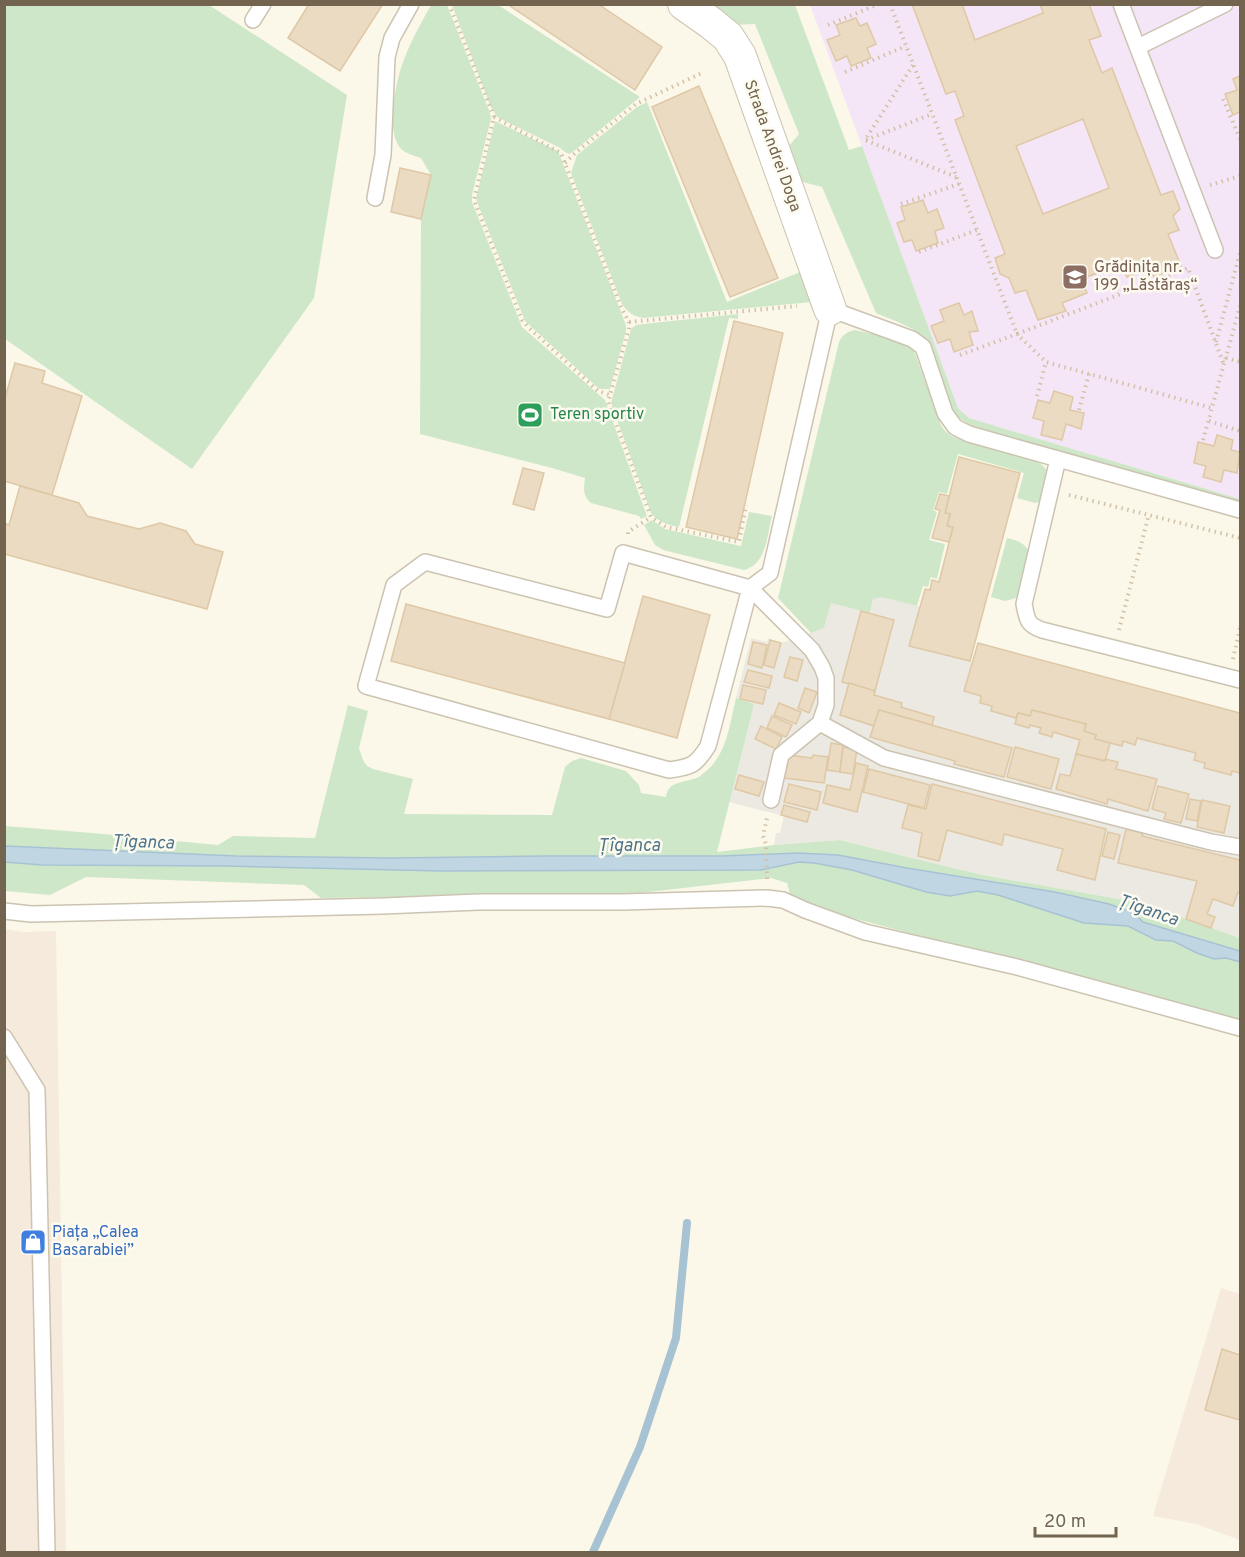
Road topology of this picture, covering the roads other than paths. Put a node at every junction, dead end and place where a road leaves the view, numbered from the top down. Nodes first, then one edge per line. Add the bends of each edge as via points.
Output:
1 (263, 4) edge
2 (411, 4) edge
3 (684, 4) edge
4 (1121, 4) edge
5 (1225, 4) edge
6 (253, 20) dead end
7 (1138, 47) junction
8 (375, 198) dead end
9 (1215, 250) dead end
10 (829, 306) junction
11 (1058, 459) junction
12 (1240, 510) edge
13 (750, 588) junction
14 (1234, 679) edge
15 (820, 723) junction
16 (771, 800) dead end
17 (1240, 848) edge
18 (4, 911) edge
19 (1240, 1028) edge
20 (4, 1037) edge
21 (47, 1552) edge

1 - 6 lane
2 - 8 lane via 392,38 387,57 383,155
3 - 10 street, Strada Andrei Doga via 728,37 740,56
4 - 7 lane
5 - 7 lane
7 - 9 lane
10 - 11 lane via 923,347 945,412 955,427
10 - 13 lane via 770,573
11 - 12 lane
11 - 14 lane via 1024,604 1032,627
13 - 13 lane via 708,746 700,759 686,768 669,770 366,686 394,585 425,562 607,609 623,553
13 - 15 lane via 812,650 822,667 827,691
15 - 16 lane via 782,754
15 - 17 lane via 884,758
18 - 19 lane via 31,914 767,898 783,900 865,932 1017,967
20 - 21 lane via 37,1090

